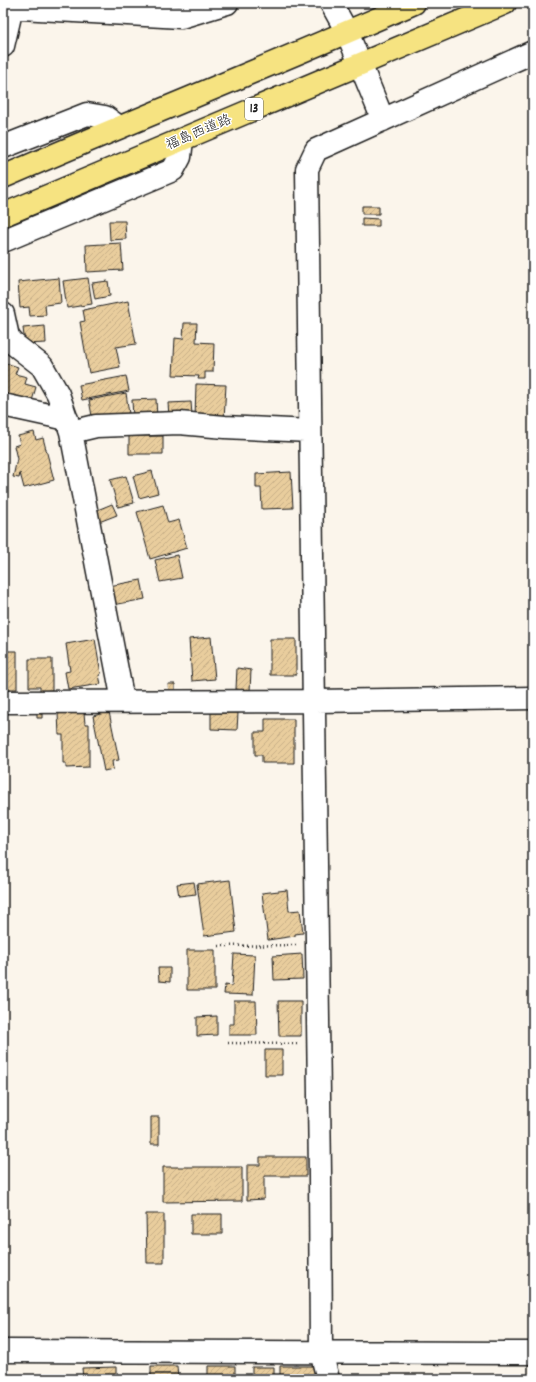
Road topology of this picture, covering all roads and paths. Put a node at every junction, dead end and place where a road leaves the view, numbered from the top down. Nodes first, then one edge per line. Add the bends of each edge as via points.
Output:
1 (227, 3) edge
2 (331, 3) edge
3 (414, 3) edge
4 (505, 3) edge
5 (9, 5) edge
6 (347, 32) junction
7 (3, 46) edge
8 (533, 52) edge
9 (360, 64) junction
10 (383, 120) junction
11 (119, 127) junction
12 (182, 140) junction
13 (3, 147) edge
14 (3, 177) edge
15 (3, 215) edge
16 (3, 241) edge
17 (3, 314) edge
18 (3, 405) edge
19 (69, 426) junction
20 (310, 431) junction
21 (533, 698) edge
22 (314, 701) junction
23 (3, 702) edge
24 (123, 702) junction
25 (318, 945) junction
26 (219, 946) dead end
27 (228, 1043) dead end
28 (319, 1044) junction
29 (3, 1351) edge
30 (321, 1352) junction
31 (533, 1353) edge
32 (328, 1379) edge

1 - 5 street via 181,17
2 - 6 street
3 - 6 highway
4 - 9 highway, 福島西道路 / 13
5 - 7 street
6 - 9 street
6 - 11 highway
8 - 10 street
9 - 10 street
9 - 12 highway, 福島西道路 / 13
10 - 20 street via 316,150 307,169
11 - 13 street via 105,117 87,114
11 - 14 highway
12 - 15 highway, 福島西道路 / 13
12 - 16 street via 180,157 173,170
17 - 19 street via 8,337 42,366 58,394
18 - 19 street
19 - 20 street via 179,424
19 - 24 street
20 - 22 street
21 - 22 street
22 - 24 street
22 - 25 street
23 - 24 street
25 - 26 path
25 - 28 street
27 - 28 path
28 - 30 street
29 - 30 street
30 - 31 street
30 - 32 street

